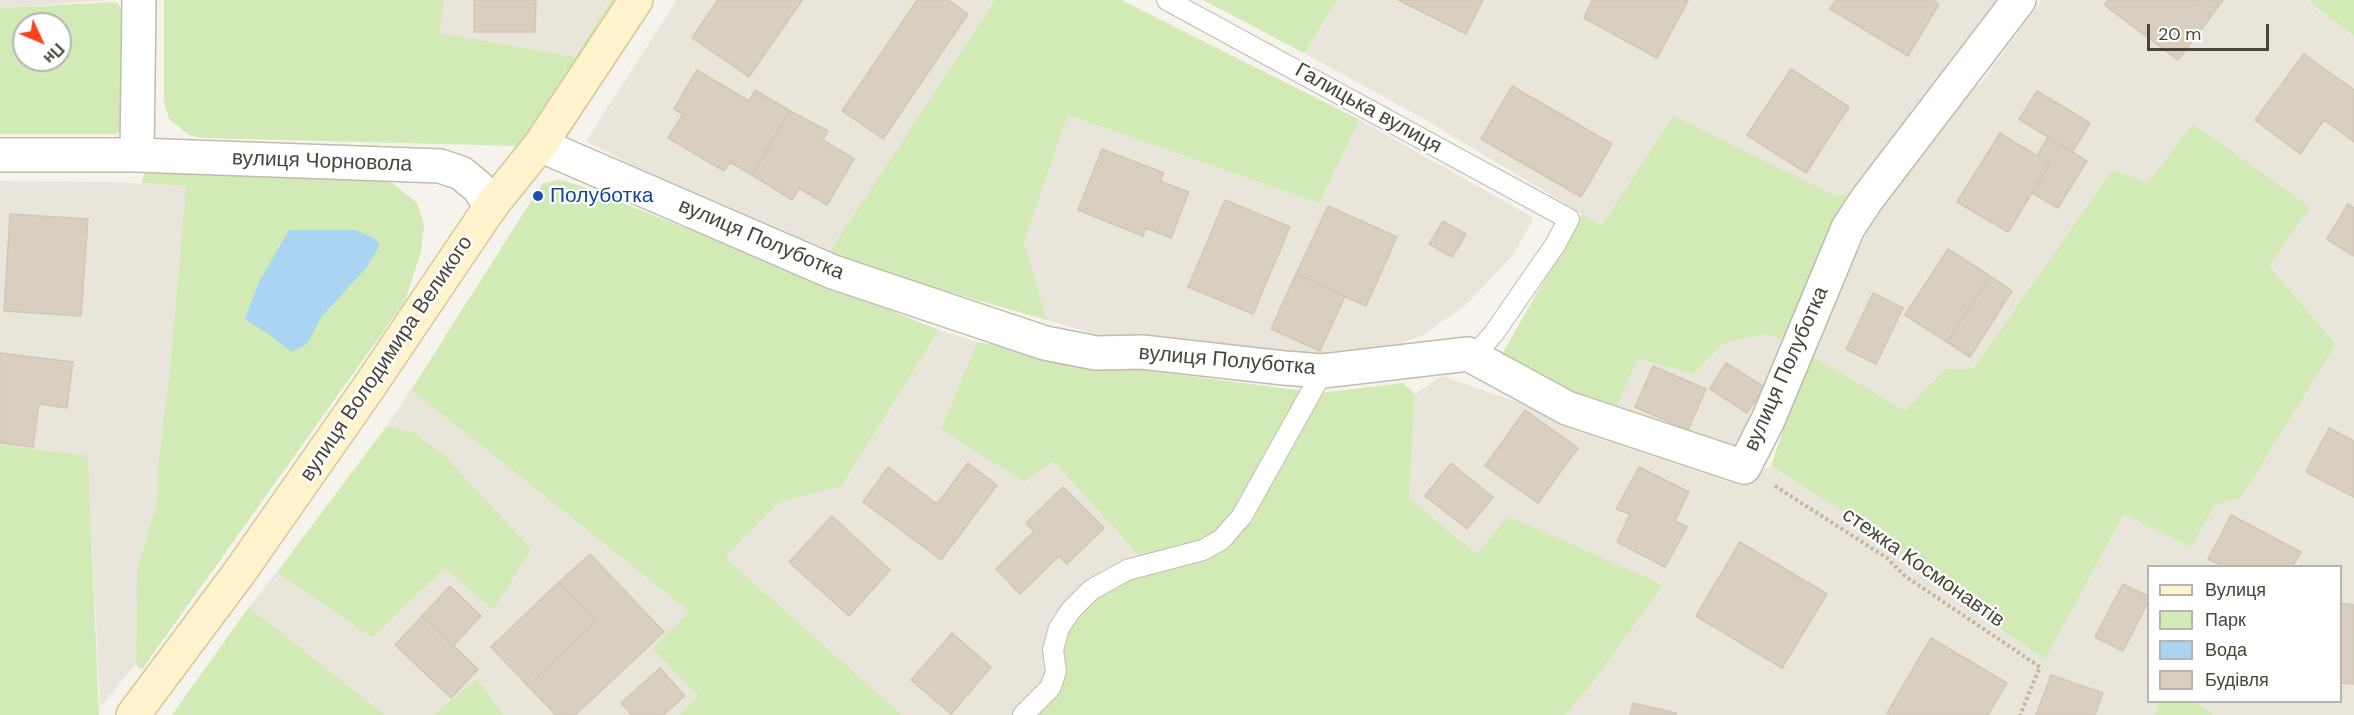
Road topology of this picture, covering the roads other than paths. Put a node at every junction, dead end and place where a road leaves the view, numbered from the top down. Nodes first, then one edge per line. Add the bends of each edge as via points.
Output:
1 (139, 0) edge
2 (636, 0) edge
3 (1167, 0) edge
4 (2019, 0) edge
5 (540, 145) junction
6 (0, 155) edge
7 (137, 155) junction
8 (491, 206) junction
9 (1468, 354) junction
10 (1323, 371) junction
11 (133, 715) edge
12 (1023, 715) edge

1 - 7 street
2 - 5 main road, вулиця Володимира Великого
3 - 9 lane, Галицька вулиця via 1569,219 1494,333 1481,348
4 - 9 street, вулиця Полуботка via 1848,228 1768,420 1744,466 1567,408
5 - 8 main road, вулиця Володимира Великого
5 - 10 street, вулиця Полуботка via 833,272 1015,334 1096,353 1142,352
6 - 7 street, вулиця Чорновола
7 - 8 street, вулиця Чорновола via 440,166 461,173 478,187
8 - 11 main road, вулиця Володимира Великого via 239,573
9 - 10 street, вулиця Полуботка
10 - 12 lane via 1242,516 1221,540 1203,550 1126,570 1091,590 1059,627 1053,651 1056,671 1050,688

